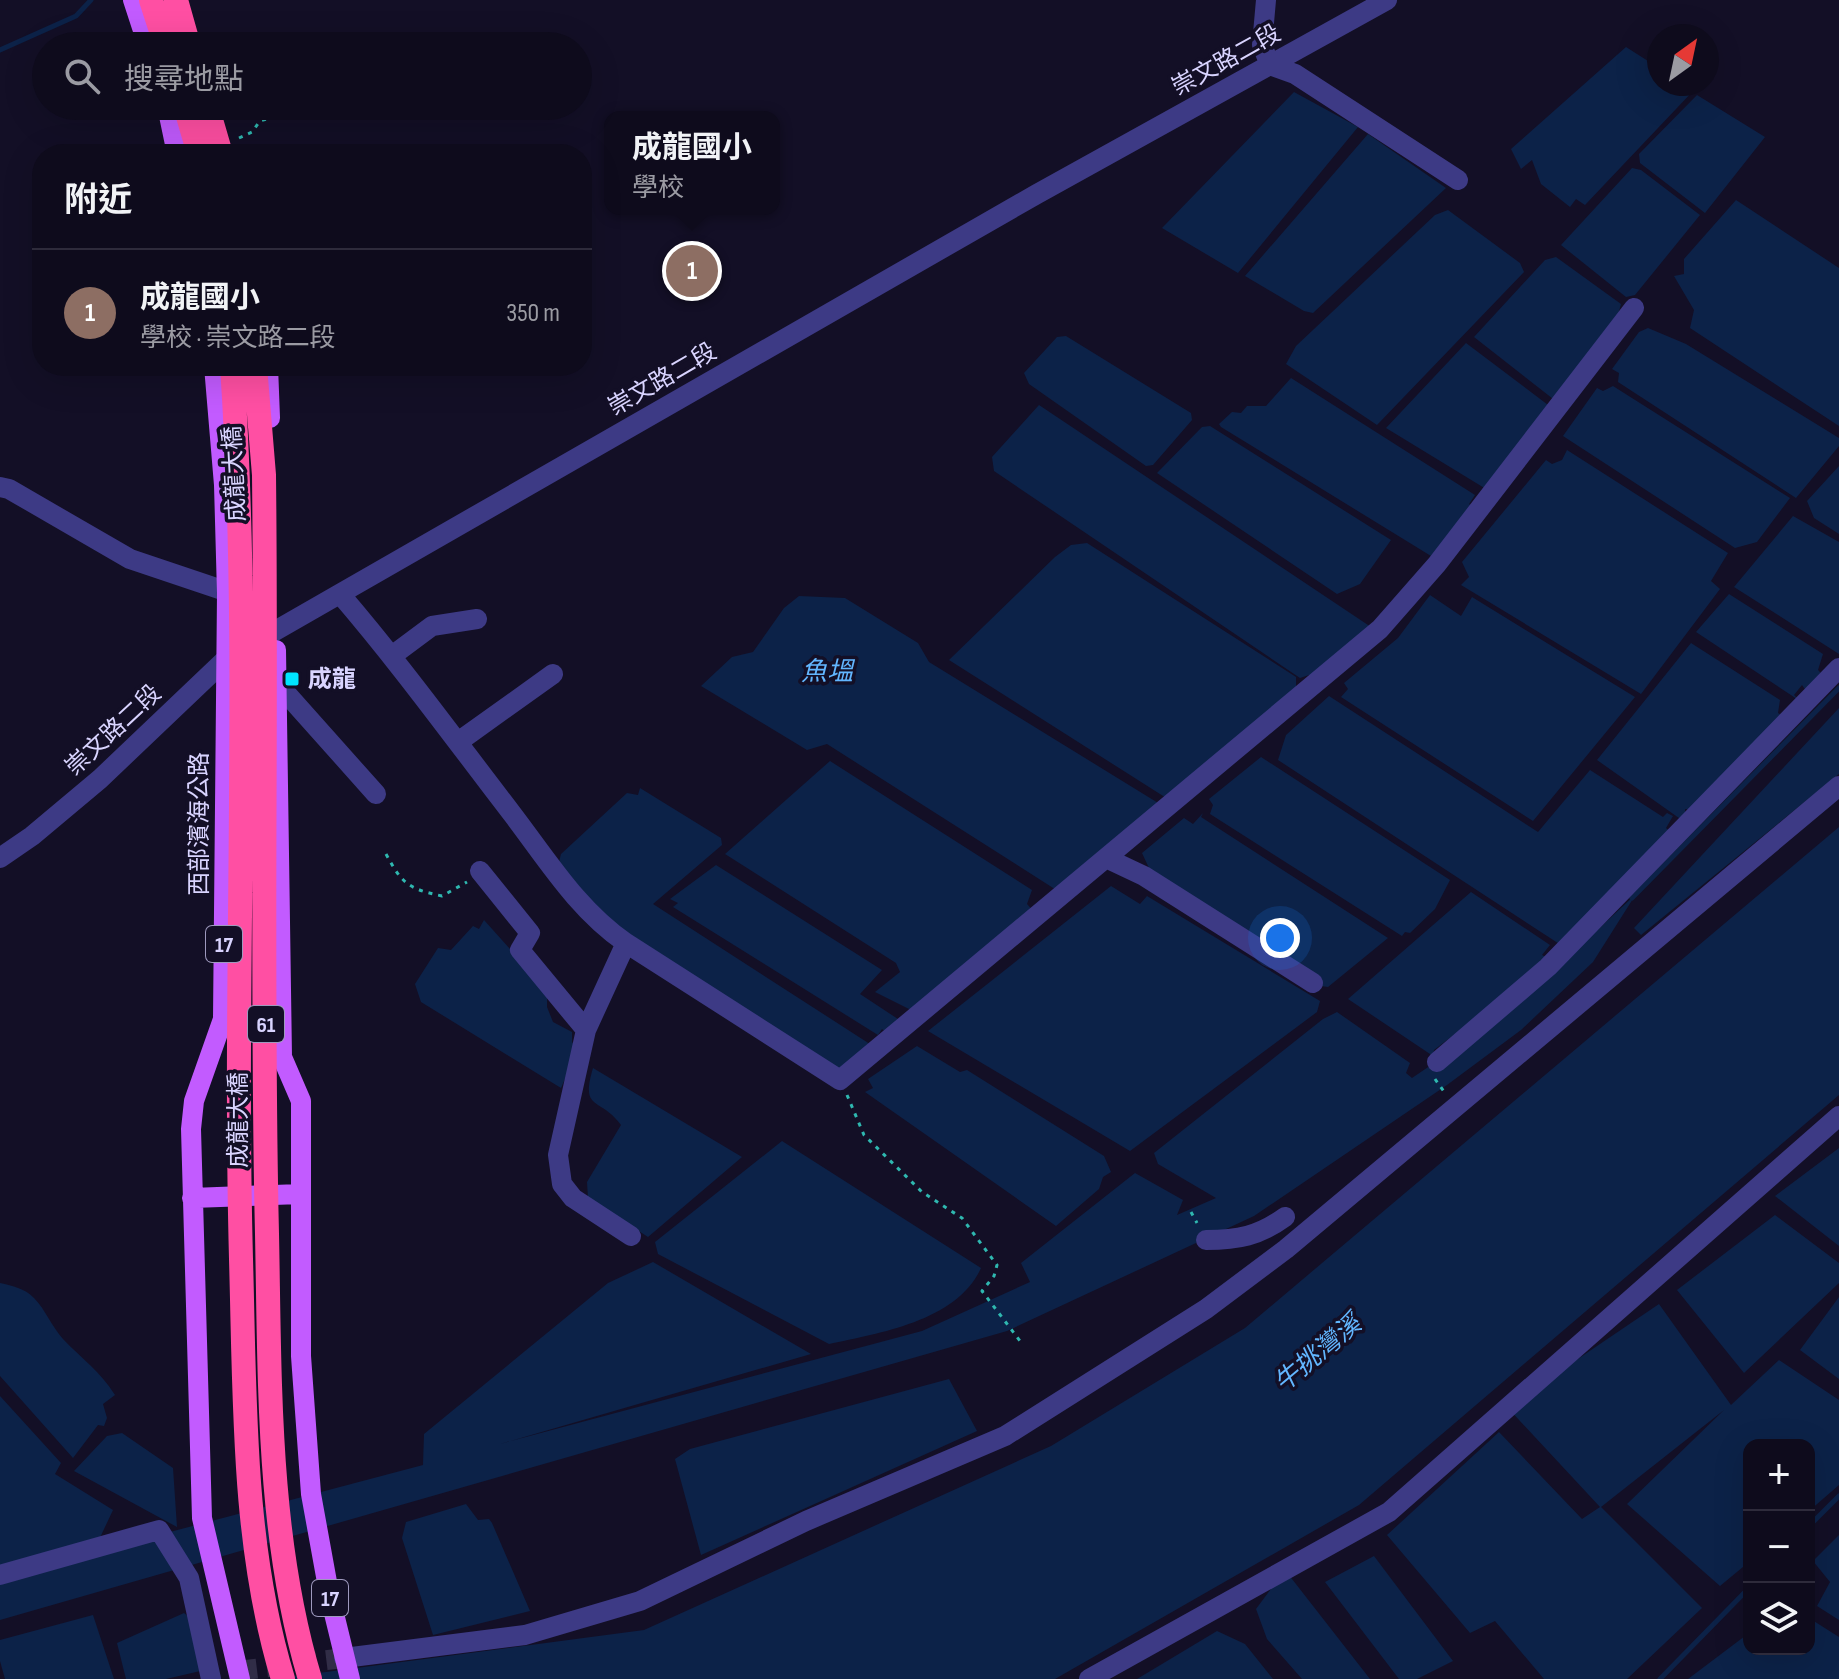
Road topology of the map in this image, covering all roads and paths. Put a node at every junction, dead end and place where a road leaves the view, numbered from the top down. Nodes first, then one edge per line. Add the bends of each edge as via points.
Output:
1 (133, 0) edge
2 (151, 0) edge
3 (176, 0) edge
4 (183, 0) edge
5 (1266, 0) edge
6 (1387, 0) edge
7 (143, 32) edge
8 (161, 32) edge
9 (185, 32) edge
10 (193, 32) edge
11 (1270, 65) junction
12 (170, 120) edge
13 (189, 120) edge
14 (213, 120) edge
15 (220, 120) edge
16 (264, 120) edge
17 (175, 144) edge
18 (196, 144) edge
19 (224, 144) edge
20 (226, 144) edge
21 (235, 144) edge
22 (1458, 180) dead end
23 (1634, 308) dead end
24 (215, 376) edge
25 (233, 376) edge
26 (256, 376) edge
27 (268, 376) edge
28 (0, 487) edge
29 (227, 593) junction
30 (273, 594) junction
31 (340, 594) junction
32 (477, 619) dead end
33 (275, 631) junction
34 (393, 655) junction
35 (226, 659) junction
36 (1839, 668) edge
37 (553, 674) dead end
38 (277, 683) junction
39 (458, 742) junction
40 (1839, 786) edge
41 (376, 794) dead end
42 (386, 854) dead end
43 (0, 858) edge
44 (1108, 859) junction
45 (480, 871) joint
46 (626, 943) junction
47 (1313, 983) dead end
48 (586, 1030) junction
49 (1434, 1068) joint
50 (840, 1080) junction
51 (1457, 1108) junction
52 (1839, 1116) edge
53 (300, 1194) junction
54 (192, 1198) junction
55 (631, 1236) dead end
56 (1206, 1240) dead end
57 (1286, 1249) junction
58 (1020, 1341) dead end
59 (0, 1575) edge
60 (344, 1658) junction
61 (239, 1675) edge
62 (212, 1679) edge
63 (283, 1679) edge
64 (310, 1679) edge
65 (350, 1679) edge
66 (1089, 1679) edge

1 - 7 main road
2 - 8 highway
3 - 9 highway
4 - 10 main road
5 - 11 street via 1262,45
6 - 11 street, 崇文路二段
11 - 22 street via 1295,74
11 - 31 street, 崇文路二段
12 - 17 main road
13 - 18 highway
14 - 19 highway
15 - 20 main road
16 - 21 path
23 - 44 street via 1437,564 1380,629
24 - 29 main road, 西部濱海公路 / 17
25 - 63 highway, 成龍大橋 / 61 via 244,719 239,1167 244,1395 257,1557
26 - 64 highway, 成龍大橋 / 61 via 264,475 270,1393 283,1554
27 - 30 main road, 17
28 - 29 street via 130,559
29 - 30 street
29 - 35 main road, 西部濱海公路 / 17
30 - 33 main road, 17
31 - 33 street, 崇文路二段
31 - 34 street
32 - 34 street via 432,626
33 - 35 street, 崇文路二段
33 - 38 main road, 17
34 - 39 street
35 - 43 street, 崇文路二段 via 100,779
35 - 54 main road, 西部濱海公路 / 17 via 223,1019 194,1101
36 - 49 street via 1548,967
37 - 39 street
38 - 41 street
38 - 53 main road, 17 via 282,1057 301,1101
39 - 46 street via 588,912
40 - 51 street
42 - 45 path via 400,880 442,896
44 - 47 street via 1144,876
44 - 50 street
45 - 48 street via 530,933 520,950
46 - 48 street
46 - 50 street
48 - 55 street via 558,1155 562,1184 573,1198
49 - 51 path
50 - 58 path via 864,1135 922,1192 962,1218 987,1248 997,1265 982,1291
51 - 57 street
52 - 66 street via 1389,1512
53 - 54 main road
53 - 60 main road, 17 via 301,1356 311,1494
54 - 61 main road, 西部濱海公路 / 17 via 202,1518
56 - 57 street via 1241,1240 1277,1223
57 - 60 street via 1206,1309 1005,1436 806,1521 640,1601 525,1635
59 - 62 street via 159,1530 189,1578
60 - 65 main road, 17
61 - 62 street

